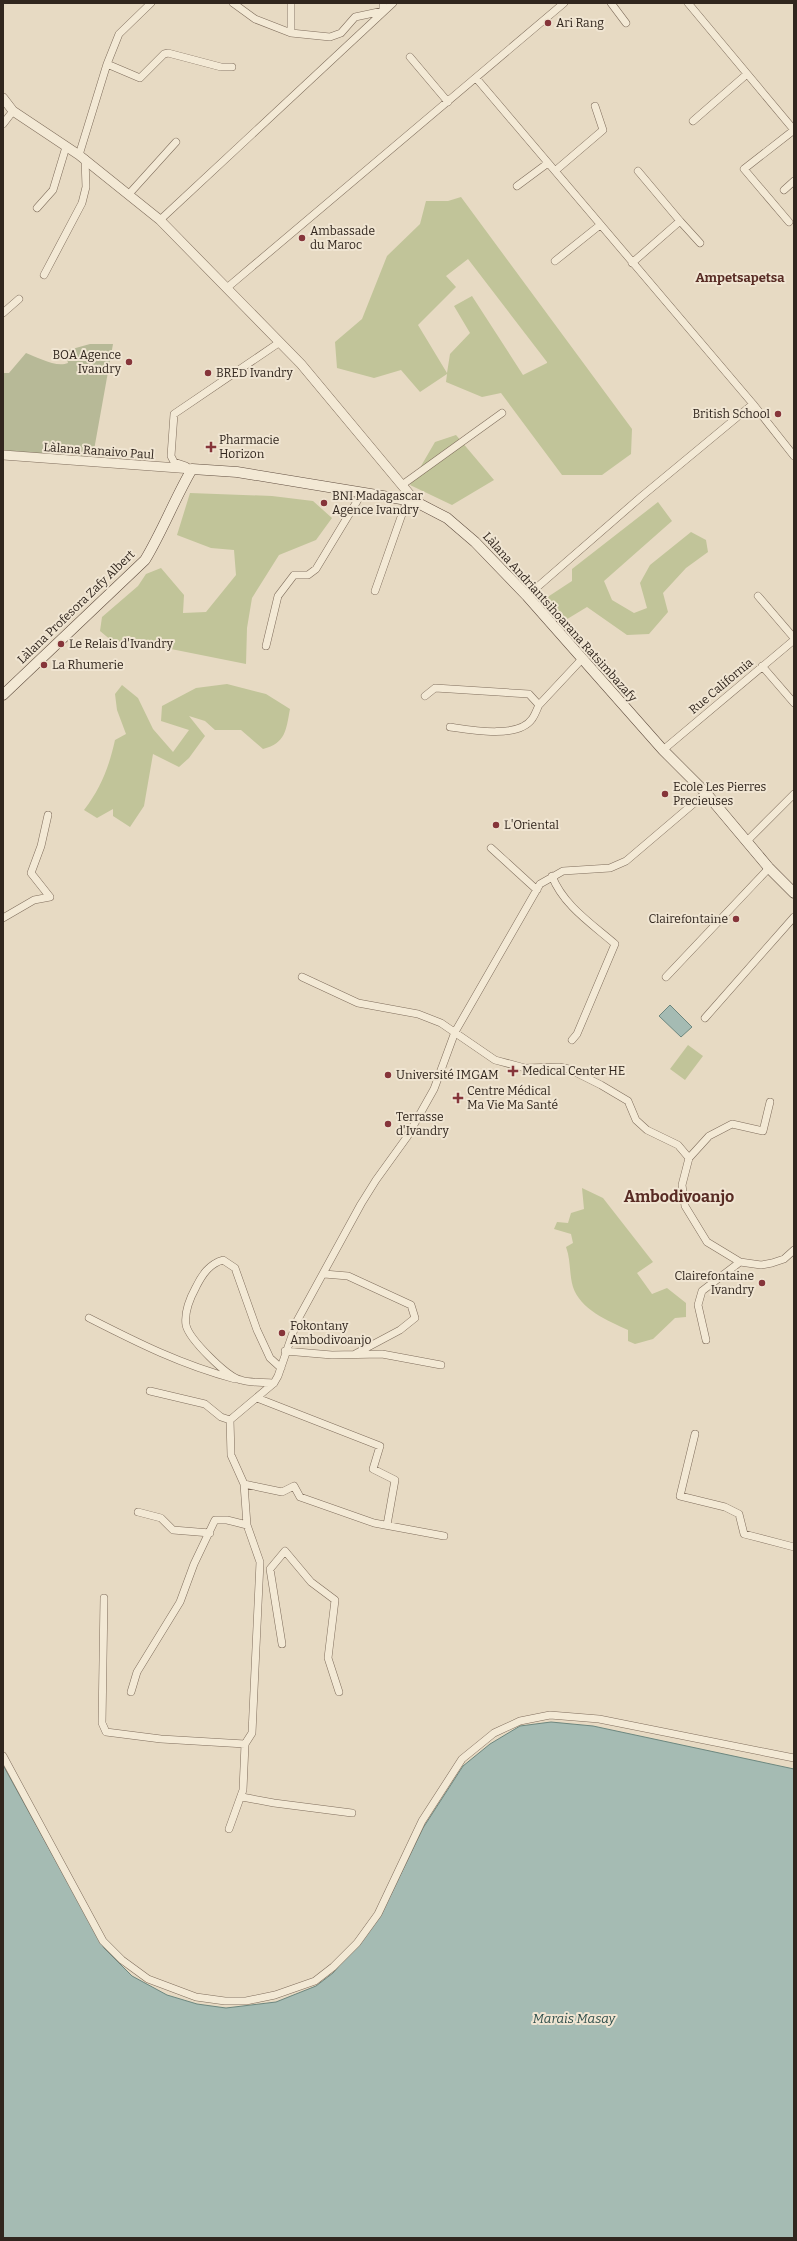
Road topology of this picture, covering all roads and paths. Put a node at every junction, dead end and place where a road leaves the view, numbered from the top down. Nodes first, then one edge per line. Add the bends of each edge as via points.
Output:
1 (151, 3) edge
2 (232, 3) edge
3 (291, 3) edge
4 (383, 3) edge
5 (393, 3) edge
6 (564, 3) edge
7 (611, 3) edge
8 (688, 3) edge
9 (383, 11) junction
10 (626, 23) dead end
11 (291, 32) junction
12 (410, 57) dead end
13 (107, 64) junction
14 (232, 67) dead end
15 (747, 74) junction
16 (476, 78) junction
17 (3, 98) edge
18 (448, 102) junction
19 (595, 106) dead end
20 (13, 111) junction
21 (693, 121) dead end
22 (3, 124) edge
23 (794, 130) edge
24 (176, 142) dead end
25 (66, 147) junction
26 (82, 157) junction
27 (548, 163) junction
28 (555, 171) junction
29 (638, 171) dead end
30 (794, 181) edge
31 (517, 186) dead end
32 (784, 190) dead end
33 (129, 194) junction
34 (37, 208) dead end
35 (160, 220) junction
36 (680, 221) junction
37 (789, 222) dead end
38 (600, 225) junction
39 (700, 244) dead end
40 (555, 261) dead end
41 (632, 263) junction
42 (44, 275) dead end
43 (228, 287) junction
44 (19, 299) dead end
45 (3, 313) edge
46 (280, 342) junction
47 (753, 404) junction
48 (502, 413) dead end
49 (3, 455) edge
50 (794, 456) edge
51 (192, 469) junction
52 (402, 485) junction
53 (362, 493) junction
54 (411, 501) junction
55 (375, 591) dead end
56 (527, 596) junction
57 (758, 596) dead end
58 (794, 639) edge
59 (266, 646) dead end
60 (582, 659) junction
61 (762, 666) junction
62 (3, 695) edge
63 (425, 696) dead end
64 (794, 703) edge
65 (539, 705) junction
66 (450, 727) dead end
67 (663, 750) junction
68 (706, 793) junction
69 (794, 794) edge
70 (48, 815) dead end
71 (748, 841) junction
72 (491, 848) dead end
73 (769, 868) junction
74 (552, 876) junction
75 (537, 890) junction
76 (794, 893) edge
77 (794, 917) edge
78 (3, 918) edge
79 (302, 977) dead end
80 (666, 977) dead end
81 (706, 1018) dead end
82 (455, 1032) junction
83 (572, 1040) dead end
84 (770, 1102) dead end
85 (689, 1158) junction
86 (794, 1250) edge
87 (740, 1262) junction
88 (324, 1274) junction
89 (89, 1318) dead end
90 (706, 1340) dead end
91 (285, 1351) junction
92 (355, 1354) junction
93 (441, 1364) dead end
94 (281, 1368) junction
95 (239, 1380) junction
96 (274, 1383) junction
97 (150, 1391) dead end
98 (257, 1398) junction
99 (230, 1420) junction
100 (695, 1434) dead end
101 (244, 1484) junction
102 (138, 1512) dead end
103 (247, 1525) junction
104 (387, 1525) junction
105 (210, 1533) junction
106 (444, 1536) dead end
107 (794, 1547) edge
108 (260, 1562) junction
109 (270, 1569) junction
110 (104, 1598) dead end
111 (282, 1644) dead end
112 (131, 1692) dead end
113 (339, 1692) dead end
114 (245, 1744) junction
115 (3, 1756) edge
116 (794, 1758) edge
117 (242, 1797) junction
118 (352, 1813) dead end
119 (229, 1829) dead end

1 - 13 street via 119,34
2 - 11 street via 255,19
3 - 11 street
4 - 9 street
5 - 9 street
6 - 16 street
7 - 10 street
8 - 15 street
9 - 11 street via 355,17 341,33 330,38
9 - 35 street
12 - 18 street
13 - 14 street via 140,78 168,53 221,67
13 - 26 street
15 - 21 street
15 - 23 street
16 - 18 street
16 - 27 street
17 - 20 street
18 - 43 street
19 - 28 street via 603,130
20 - 22 street
20 - 25 street
23 - 37 street via 744,169
24 - 33 street
25 - 26 street
25 - 34 street via 53,190
26 - 33 street
26 - 42 street via 86,187 82,203
27 - 28 street
27 - 31 street
28 - 38 street
29 - 36 street
30 - 32 street
33 - 35 street
35 - 43 street
36 - 39 street
36 - 41 street
38 - 40 street
38 - 41 street
41 - 47 street
43 - 46 street
44 - 45 street
46 - 51 street via 174,414 171,456 174,462
46 - 52 street
47 - 50 street
47 - 56 street
48 - 52 street
49 - 51 street, Làlana Ranaivo Paul
51 - 53 main road, Làlana Andriantsihoarana Ratsimbazafy via 237,472
51 - 62 main road, Làlana Profesora Zafy Albert via 162,532 145,560
52 - 54 street
53 - 54 main road, Làlana Andriantsihoarana Ratsimbazafy
53 - 59 street via 316,569 308,575 294,576 278,596
54 - 55 street
54 - 56 main road, Làlana Andriantsihoarana Ratsimbazafy via 447,518 475,542
56 - 60 main road, Làlana Andriantsihoarana Ratsimbazafy
57 - 58 street
58 - 61 street, Rue California
60 - 65 street
60 - 67 main road, Làlana Andriantsihoarana Ratsimbazafy
61 - 64 street
61 - 67 street, Rue California
63 - 65 street via 435,688 529,694
65 - 66 street via 532,720 523,727 511,730
67 - 68 main road, Làlana Andriantsihoarana Ratsimbazafy
68 - 71 main road, Làlana Andriantsihoarana Ratsimbazafy
68 - 74 street via 626,861 610,868 563,871
69 - 71 street
70 - 78 street via 41,846 31,873 50,897 34,900
71 - 73 main road, Làlana Andriantsihoarana Ratsimbazafy
72 - 75 street
73 - 76 main road, Làlana Andriantsihoarana Ratsimbazafy
73 - 80 street
74 - 75 street via 540,884
74 - 83 street via 556,887 573,907 615,944 577,1034
75 - 82 street
77 - 81 street
79 - 82 street via 358,1003 418,1014 441,1022
82 - 85 street via 495,1060 525,1068 569,1069 601,1085 628,1101 636,1120 647,1130 678,1145
82 - 88 street via 434,1089 407,1137 361,1204
84 - 85 street via 763,1131 732,1124 709,1136
85 - 87 street via 682,1185 685,1206 708,1242
86 - 87 street via 784,1259 772,1263 761,1265
87 - 90 street via 702,1291 698,1305
88 - 91 street via 296,1321
88 - 92 street via 348,1276 411,1305 415,1318 400,1330
89 - 95 street via 164,1356
91 - 92 street
91 - 94 street
92 - 93 street via 382,1354
94 - 95 street via 270,1358 257,1330 236,1268 223,1260 216,1262 202,1275 190,1297 186,1325 206,1356
94 - 96 street
95 - 96 street
96 - 98 street
97 - 99 street via 205,1404 221,1417
98 - 99 street
98 - 104 street via 380,1446 373,1469 395,1480
99 - 101 street via 231,1455
100 - 107 street via 680,1496 726,1507 739,1514 744,1534
101 - 103 street
101 - 104 street via 282,1492 294,1486 300,1497 374,1523
102 - 105 street via 161,1518 173,1530
103 - 105 street via 215,1520
103 - 108 street
104 - 106 street
105 - 112 street via 194,1564 180,1602 138,1672
108 - 109 street
108 - 114 street via 252,1733
109 - 111 street
109 - 113 street via 285,1551 311,1582 335,1600 328,1658
110 - 114 street via 102,1723 106,1732 155,1739
114 - 117 street
115 - 116 street via 103,1941 122,1960 148,1979 196,1997 225,2001 246,2001 275,1995 315,1981 333,1967 357,1943 378,1914 422,1821 462,1759 494,1733 520,1721 550,1715 599,1718
117 - 118 street
117 - 119 street

